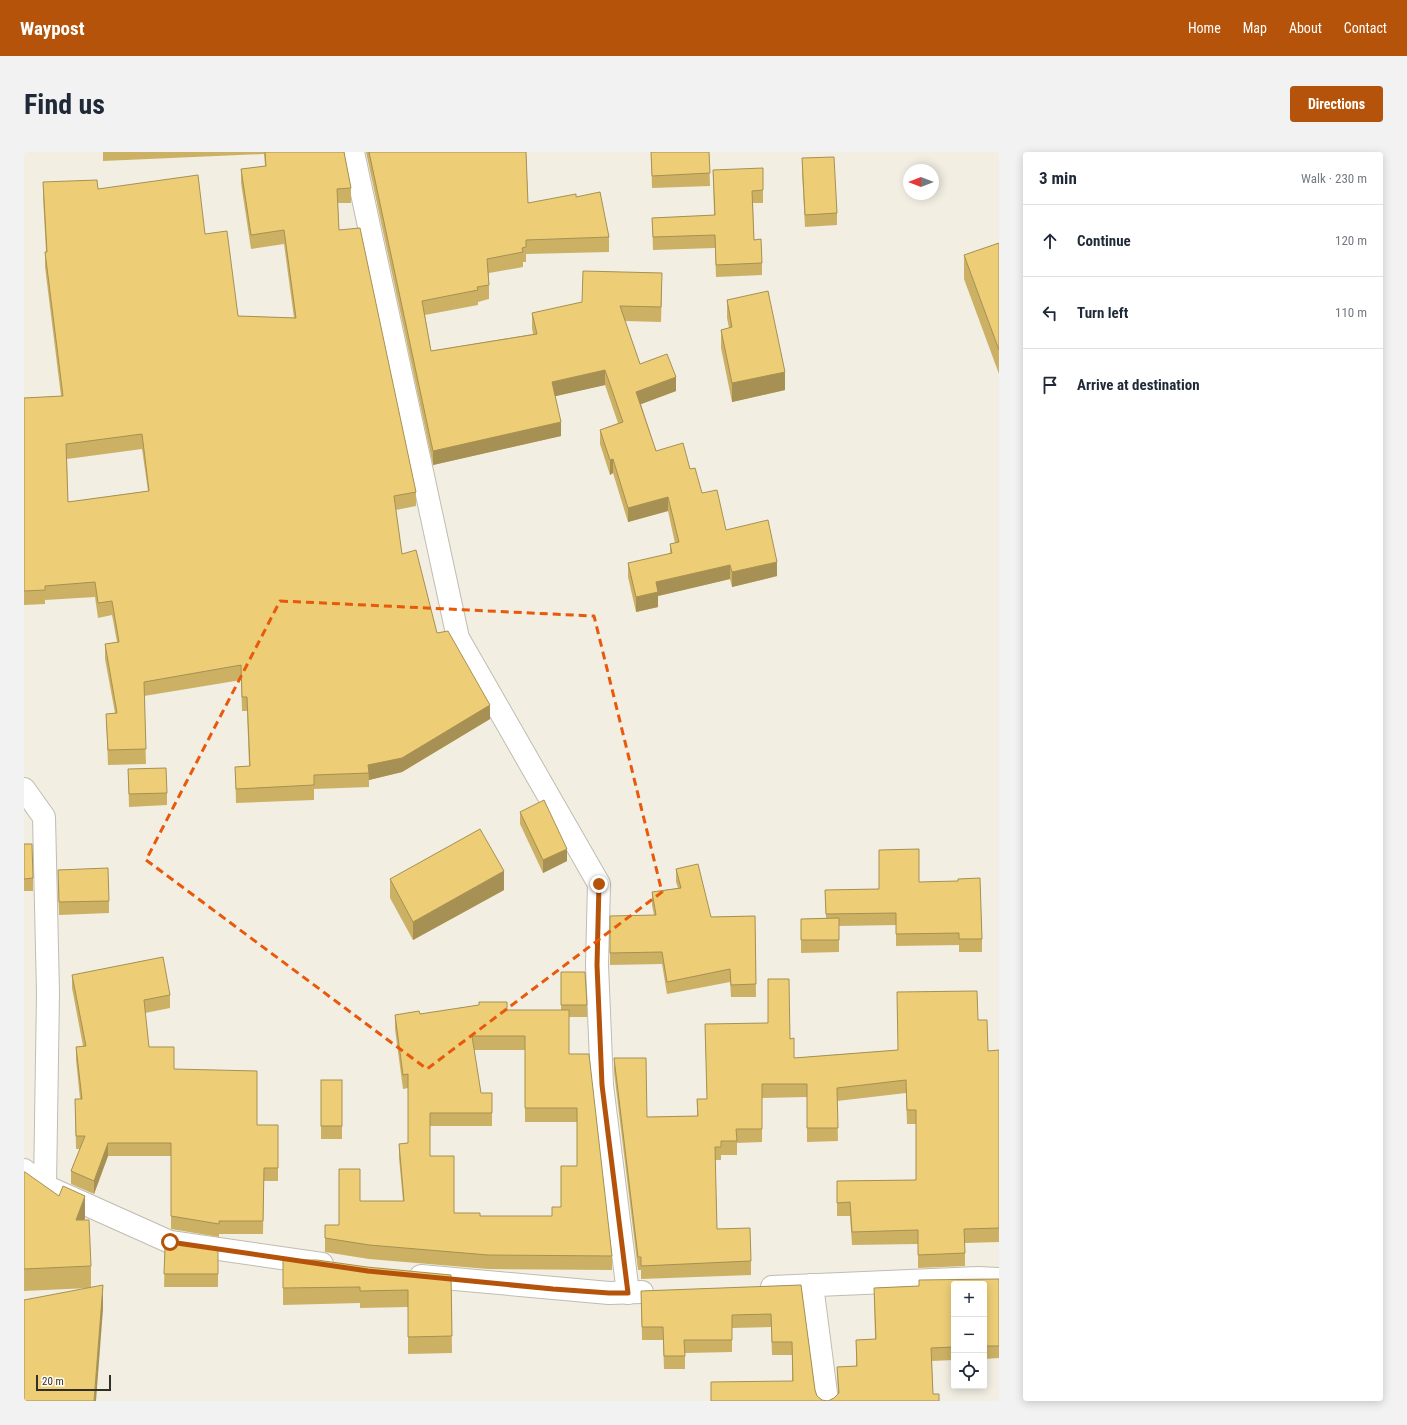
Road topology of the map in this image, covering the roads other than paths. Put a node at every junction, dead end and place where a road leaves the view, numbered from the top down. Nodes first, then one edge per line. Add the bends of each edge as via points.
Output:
1 (353, 152) edge
2 (24, 789) edge
3 (24, 1170) edge
4 (45, 1186) junction
5 (344, 1268) edge
6 (399, 1274) edge
7 (999, 1279) edge
8 (812, 1285) junction
9 (751, 1288) edge
10 (658, 1292) edge
11 (628, 1293) junction
12 (827, 1401) edge

1 - 11 street via 458,638 599,884 597,965 602,1085
2 - 4 street via 44,817 48,993
3 - 4 street
4 - 5 street via 170,1242
6 - 11 street via 602,1293
7 - 8 street
8 - 9 street
8 - 12 street
10 - 11 street

